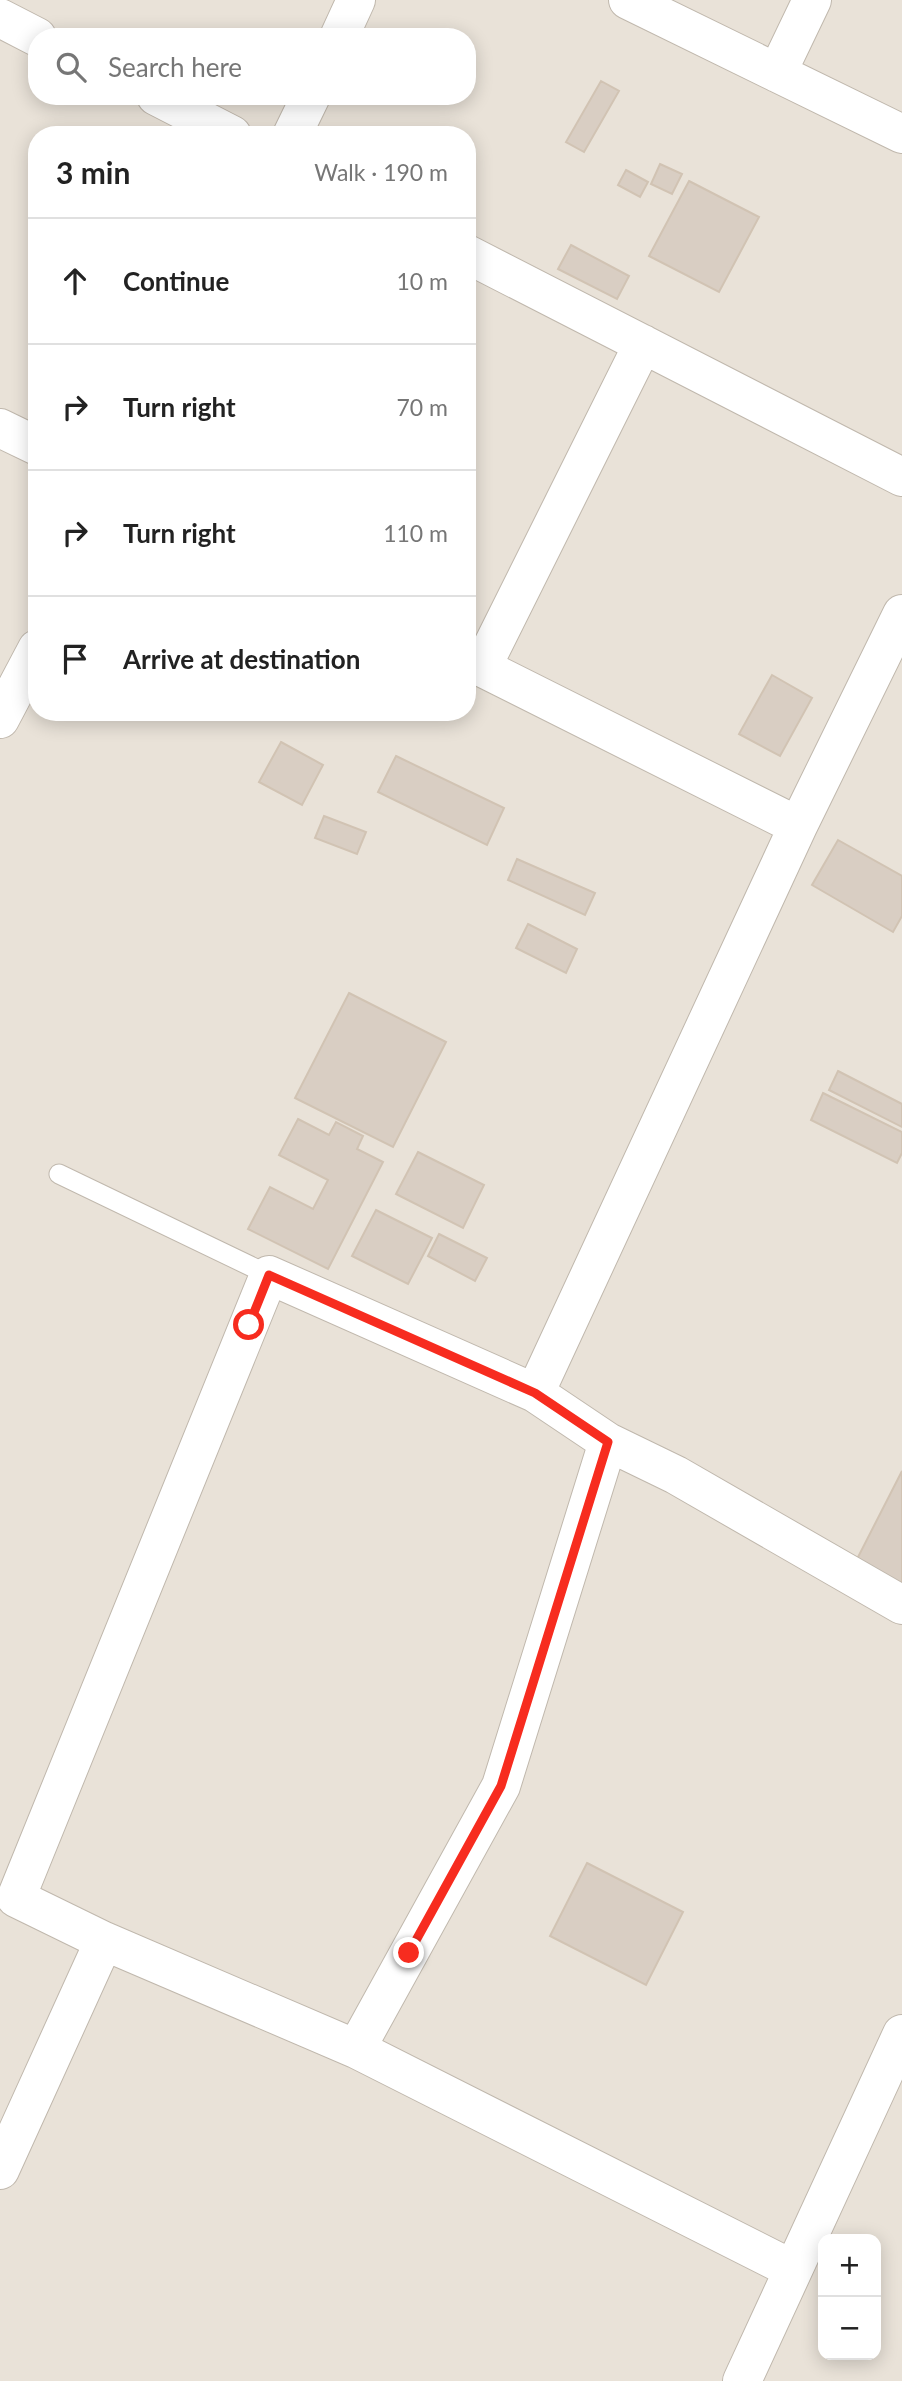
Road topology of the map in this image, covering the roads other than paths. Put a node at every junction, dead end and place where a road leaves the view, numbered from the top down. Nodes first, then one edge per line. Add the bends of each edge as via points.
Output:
1 (356, 0) edge
2 (628, 0) edge
3 (813, 0) edge
4 (0, 18) edge
5 (343, 28) edge
6 (28, 32) edge
7 (777, 73) junction
8 (174, 105) edge
9 (307, 105) edge
10 (214, 126) edge
11 (296, 126) edge
12 (902, 134) edge
13 (476, 259) edge
14 (643, 344) junction
15 (0, 428) edge
16 (28, 442) edge
17 (902, 477) edge
18 (902, 614) edge
19 (476, 661) edge
20 (476, 664) edge
21 (28, 666) edge
22 (0, 719) edge
23 (798, 826) junction
24 (59, 1174) dead end
25 (269, 1275) junction
26 (535, 1393) junction
27 (608, 1442) junction
28 (902, 1605) edge
29 (104, 1941) junction
30 (902, 2034) edge
31 (356, 2049) junction
32 (0, 2170) edge
33 (792, 2269) junction
34 (742, 2381) edge

1 - 5 street
2 - 7 street
3 - 7 street
4 - 6 street
7 - 12 street
8 - 10 street
9 - 11 street
13 - 14 street
14 - 17 street
14 - 19 street
15 - 16 street
18 - 23 street
20 - 23 street
21 - 22 street
23 - 26 street
24 - 25 lane
25 - 26 street
25 - 29 street via 16,1898
26 - 27 street
27 - 28 street via 676,1475
27 - 31 street via 501,1786
29 - 31 street
29 - 32 street
30 - 33 street
31 - 33 street
33 - 34 street

